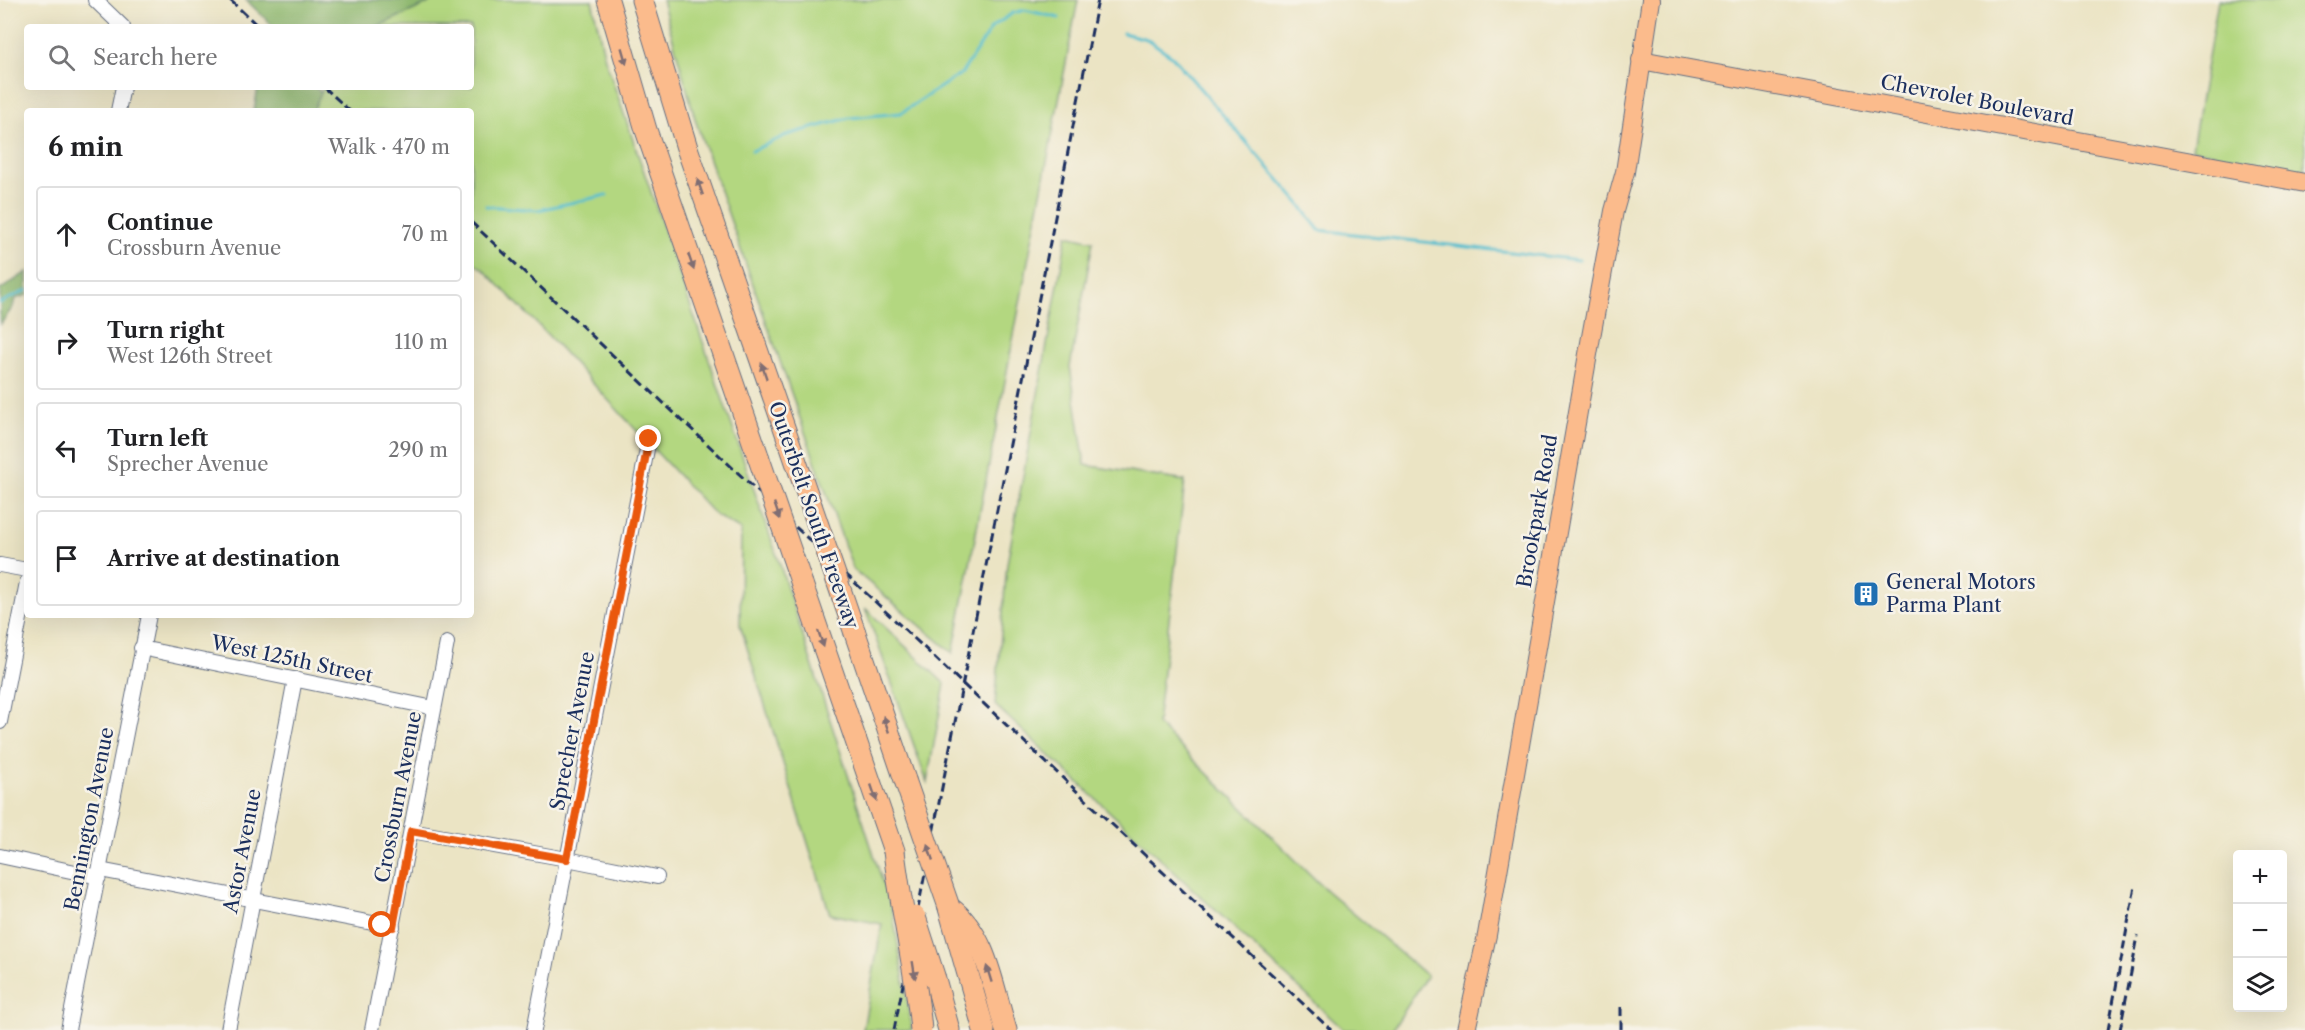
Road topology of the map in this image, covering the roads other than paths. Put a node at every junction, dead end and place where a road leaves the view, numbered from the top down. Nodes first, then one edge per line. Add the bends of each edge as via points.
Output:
1 (95, 0) edge
2 (608, 0) edge
3 (642, 0) edge
4 (1652, 0) edge
5 (120, 24) edge
6 (1641, 60) junction
7 (122, 90) edge
8 (119, 108) edge
9 (2305, 183) edge
10 (649, 439) dead end
11 (0, 565) edge
12 (24, 569) edge
13 (24, 598) edge
14 (148, 618) edge
15 (447, 643) dead end
16 (141, 648) junction
17 (295, 679) junction
18 (434, 708) junction
19 (0, 722) edge
20 (411, 831) junction
21 (893, 848) junction
22 (0, 856) edge
23 (567, 859) junction
24 (99, 874) junction
25 (657, 877) dead end
26 (253, 900) junction
27 (949, 907) junction
28 (393, 927) junction
29 (68, 1030) edge
30 (228, 1030) edge
31 (372, 1030) edge
32 (534, 1030) edge
33 (921, 1030) edge
34 (949, 1030) edge
35 (984, 1030) edge
36 (1006, 1030) edge
37 (1466, 1030) edge

1 - 5 street
2 -> 21 highway, Outerbelt South Freeway, bridge via 646,130
27 -> 3 highway, Outerbelt South Freeway, bridge via 690,158
4 - 6 main road, Brookpark Road
6 - 9 main road, Chevrolet Boulevard
6 - 37 main road, Brookpark Road via 1625,172 1614,211 1487,935
7 - 8 street
10 - 23 street, Sprecher Avenue
11 - 12 street
13 - 19 street
14 - 16 street, Bennington Avenue
15 - 18 street, Crossburn Avenue
16 - 17 street, West 125th Street
16 - 24 street, Bennington Avenue
17 - 18 street, West 125th Street
17 - 26 street, Astor Avenue
18 - 20 street, Crossburn Avenue
20 - 23 street
20 - 28 street, Crossburn Avenue
21 -> 33 highway, bridge
21 - 34 highway, Outerbelt South Freeway, bridge
22 - 24 street
23 - 25 street
23 - 32 street, Sprecher Avenue
24 - 26 street
24 - 29 street, Bennington Avenue
26 - 28 street
26 - 30 street, Astor Avenue
27 - 35 highway, Outerbelt South Freeway
36 -> 27 highway via 981,946 966,921
28 - 31 street, Crossburn Avenue

